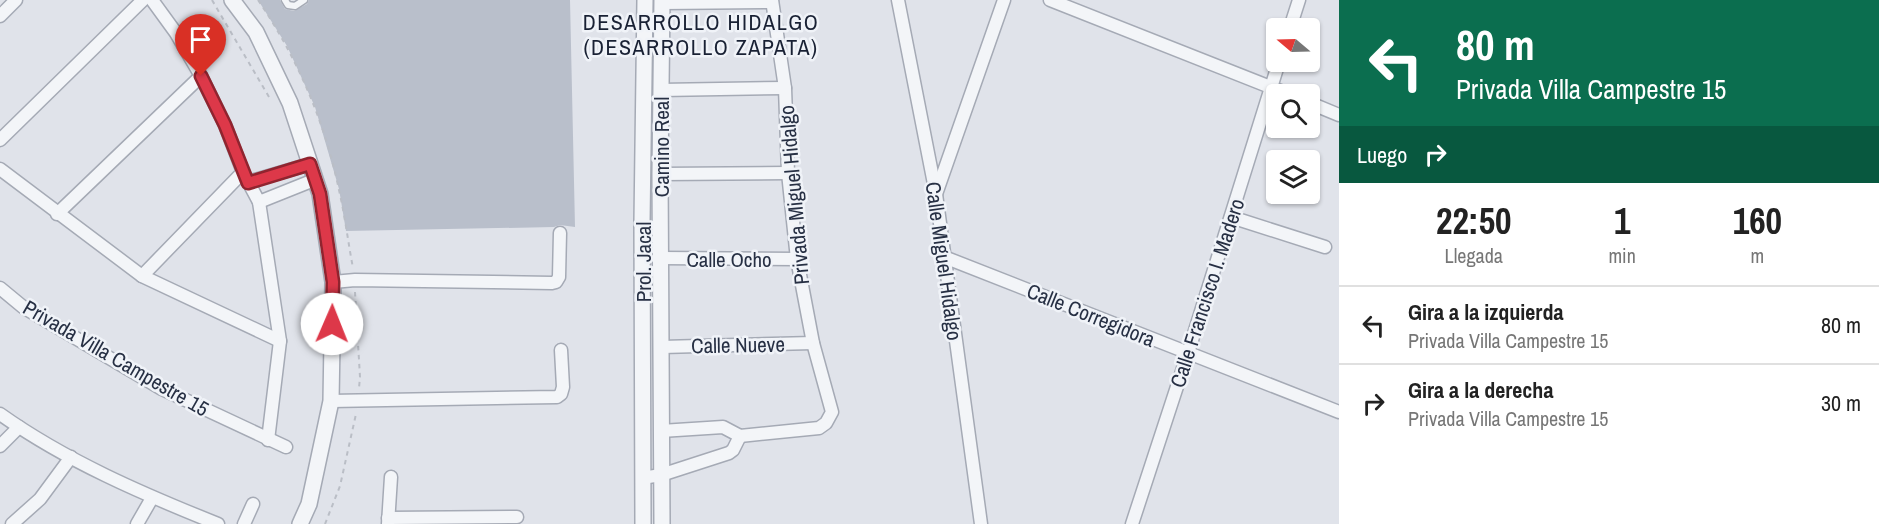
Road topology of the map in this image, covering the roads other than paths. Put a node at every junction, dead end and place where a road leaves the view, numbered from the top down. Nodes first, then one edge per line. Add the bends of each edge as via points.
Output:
1 (16, 0) edge
2 (143, 0) edge
3 (152, 0) edge
4 (232, 0) edge
5 (285, 0) edge
6 (303, 0) edge
7 (645, 0) edge
8 (898, 0) edge
9 (1004, 0) edge
10 (1050, 0) edge
11 (1299, 0) edge
12 (662, 1) edge
13 (772, 1) edge
14 (0, 16) edge
15 (1293, 18) edge
16 (201, 76) junction
17 (1266, 86) edge
18 (784, 88) junction
19 (661, 90) junction
20 (1266, 104) edge
21 (1320, 107) edge
22 (1339, 115) edge
23 (0, 140) edge
24 (302, 167) junction
25 (0, 169) edge
26 (788, 173) junction
27 (660, 174) junction
28 (245, 177) junction
29 (307, 182) junction
30 (936, 194) junction
31 (259, 202) junction
32 (57, 214) junction
33 (1231, 217) junction
34 (560, 234) dead end
35 (1325, 247) dead end
36 (944, 257) junction
37 (661, 258) junction
38 (797, 259) junction
39 (142, 276) junction
40 (333, 282) junction
41 (0, 288) edge
42 (280, 340) junction
43 (813, 344) junction
44 (662, 347) junction
45 (561, 350) dead end
46 (1188, 353) junction
47 (331, 401) junction
48 (1339, 412) edge
49 (0, 414) edge
50 (19, 427) junction
51 (661, 431) junction
52 (740, 436) junction
53 (268, 440) junction
54 (0, 446) edge
55 (286, 447) dead end
56 (71, 457) junction
57 (661, 475) junction
58 (391, 477) dead end
59 (642, 478) junction
60 (152, 498) junction
61 (253, 504) dead end
62 (517, 517) dead end
63 (481, 520) edge
64 (387, 522) edge
65 (12, 524) edge
66 (137, 524) edge
67 (218, 524) edge
68 (244, 524) edge
69 (300, 524) edge
70 (643, 524) edge
71 (662, 524) edge
72 (981, 524) edge
73 (1132, 524) edge

1 - 14 street
2 - 23 street
3 - 16 street via 177,33
4 - 24 street via 256,32 290,103
5 - 6 lane via 295,6
7 - 59 street, Prol. Jacal
8 - 30 street, Calle Miguel Hidalgo
9 - 30 street
10 - 17 street
11 - 15 street
12 - 13 street
12 - 19 street, Camino Real
13 - 18 street, Privada Miguel Hidalgo
16 - 28 street
16 - 32 street
18 - 19 street
18 - 26 street, Privada Miguel Hidalgo
19 - 27 street, Camino Real
20 - 33 street, Calle Francisco I. Madero
21 - 22 street
24 - 28 street
24 - 29 street
25 - 32 street
26 - 27 street
26 - 38 street, Privada Miguel Hidalgo
27 - 37 street, Camino Real
28 - 31 street
28 - 39 street
29 - 31 street
29 - 40 street via 320,194
30 - 36 street, Calle Miguel Hidalgo
31 - 42 street
32 - 39 street
33 - 35 street
33 - 46 street, Calle Francisco I. Madero
34 - 40 street via 559,277 552,283
36 - 46 street, Calle Corregidora
36 - 72 street, Calle Miguel Hidalgo
37 - 38 street, Calle Ocho
37 - 44 street, Camino Real
38 - 43 street, Privada Miguel Hidalgo
39 - 42 street
40 - 47 street
41 - 53 street, Privada Villa Campestre 15 via 23,307 162,389
42 - 53 street
43 - 44 street, Calle Nueve
43 - 52 street, Privada Miguel Hidalgo via 832,412 826,423 819,428
44 - 51 street, Camino Real
45 - 47 street via 563,387 557,397
46 - 48 street, Calle Corregidora
46 - 73 street, Calle Francisco I. Madero
47 - 69 street via 309,504
49 - 50 street
50 - 54 street
50 - 56 street
51 - 52 street via 723,427
51 - 57 street, Camino Real
52 - 57 street via 729,453
53 - 55 street, Privada Villa Campestre 15
56 - 60 street
56 - 65 street via 40,499
57 - 59 street
57 - 71 street
58 - 64 street
59 - 70 street, Prol. Jacal
60 - 66 street
60 - 67 street
61 - 68 street
62 - 63 street
63 - 64 street

